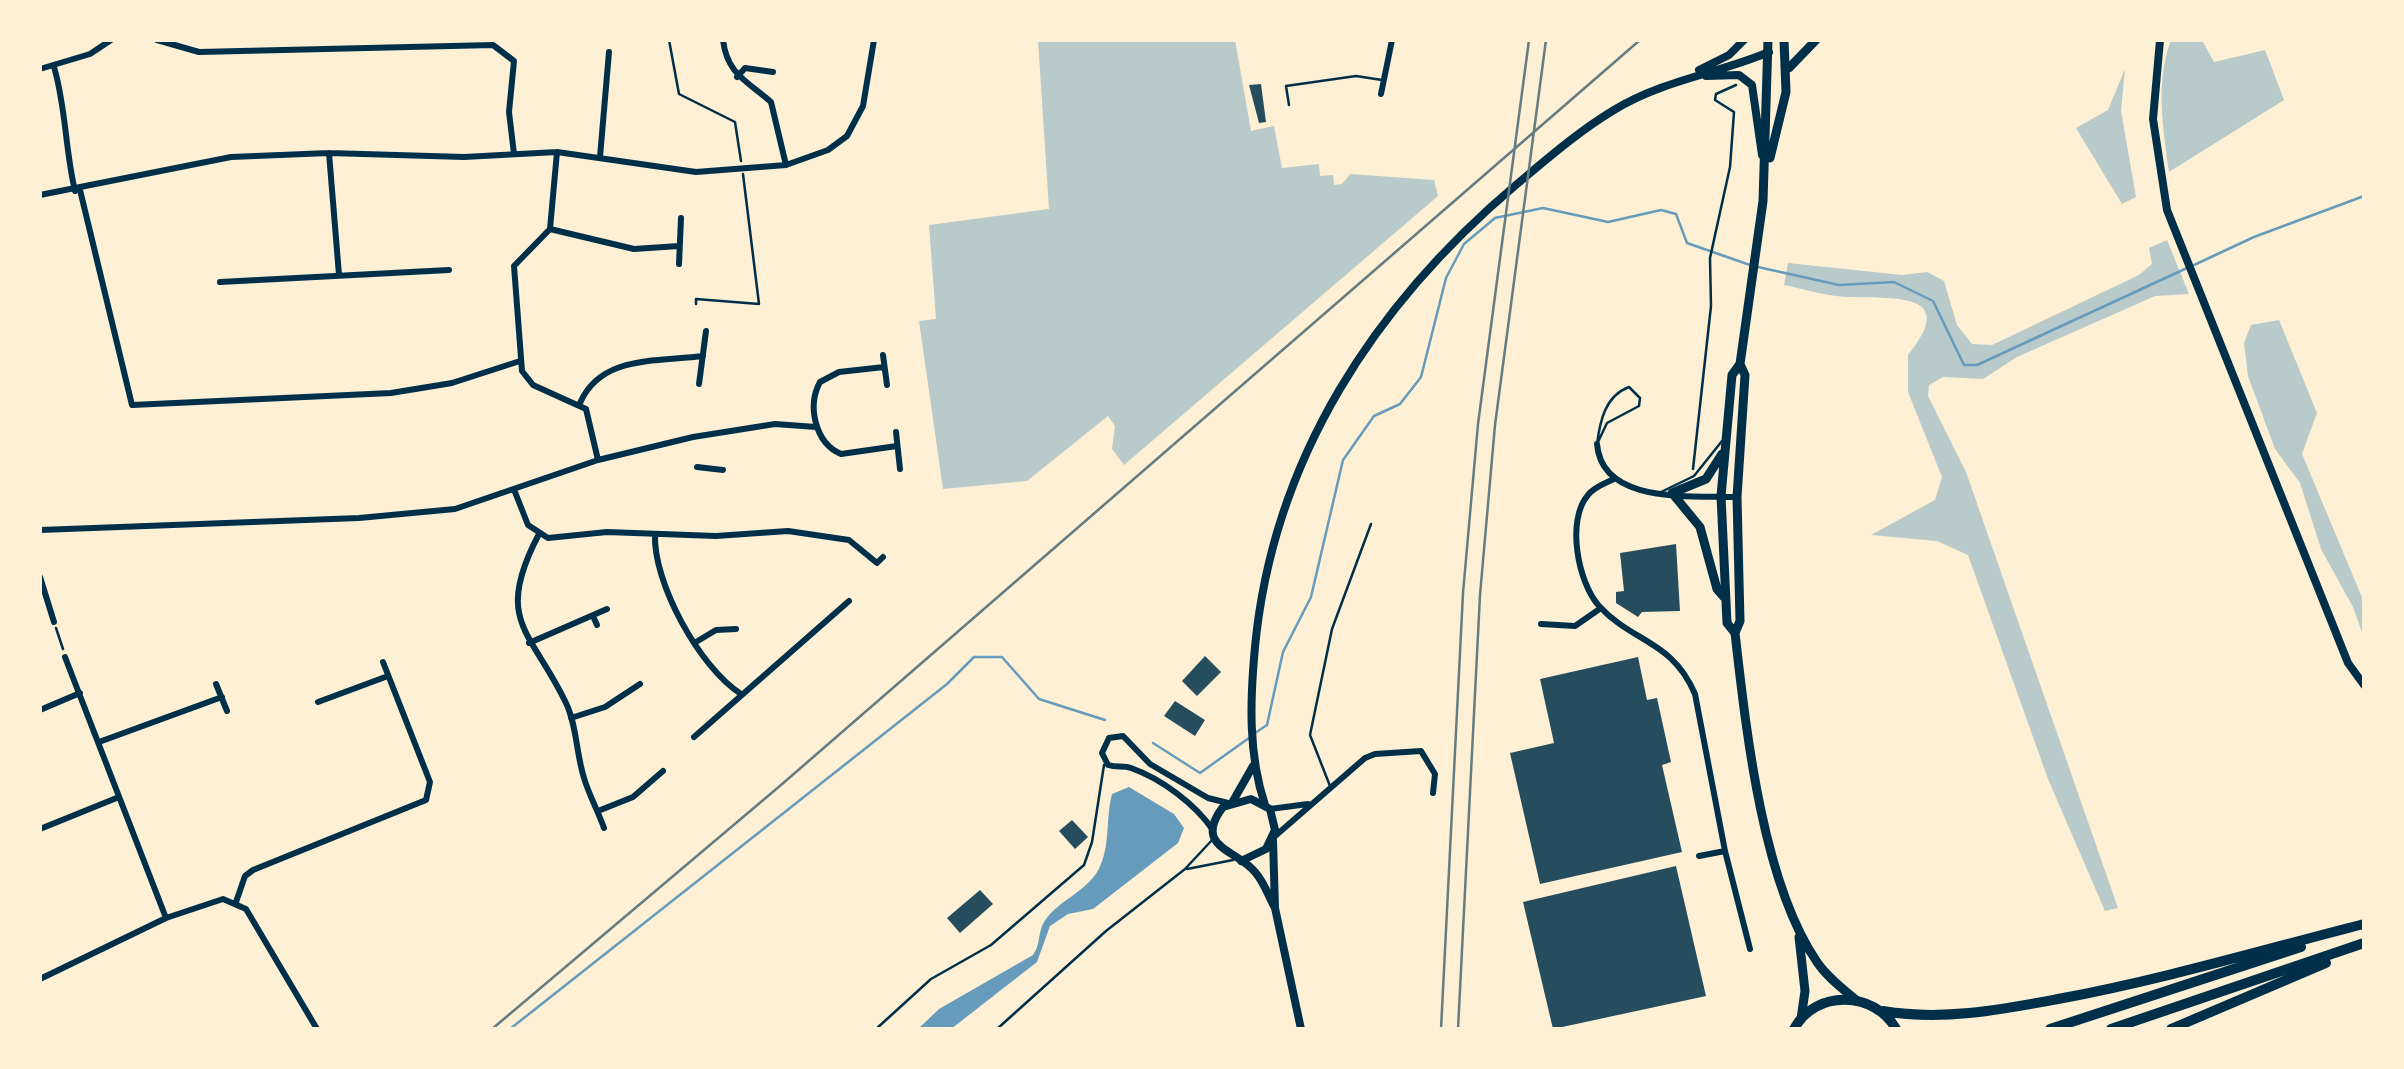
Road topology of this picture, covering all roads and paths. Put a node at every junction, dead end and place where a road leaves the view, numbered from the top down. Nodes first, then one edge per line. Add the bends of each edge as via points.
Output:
1 (111, 40) edge
2 (157, 40) edge
3 (670, 40) edge
4 (723, 40) edge
5 (874, 40) edge
6 (1392, 40) edge
7 (1744, 40) edge
8 (1768, 40) edge
9 (1796, 40) edge
10 (1816, 40) edge
11 (2160, 40) edge
12 (1784, 43) edge
13 (610, 52) dead end
14 (1770, 52) junction
15 (54, 68) junction
16 (40, 70) edge
17 (1787, 70) junction
18 (772, 72) dead end
19 (737, 77) junction
20 (1686, 77) junction
21 (1383, 80) junction
22 (1740, 83) dead end
23 (1381, 94) dead end
24 (1289, 105) dead end
25 (557, 152) junction
26 (329, 153) junction
27 (514, 154) junction
28 (600, 157) junction
29 (786, 165) junction
30 (742, 170) junction
31 (1764, 175) junction
32 (78, 191) junction
33 (40, 195) edge
34 (681, 218) dead end
35 (550, 230) junction
36 (679, 246) junction
37 (679, 264) dead end
38 (449, 270) dead end
39 (339, 275) junction
40 (220, 282) dead end
41 (696, 304) dead end
42 (706, 331) dead end
43 (883, 355) dead end
44 (703, 356) junction
45 (520, 360) junction
46 (1740, 364) junction
47 (884, 366) junction
48 (699, 384) dead end
49 (887, 384) dead end
50 (580, 404) junction
51 (816, 427) junction
52 (896, 432) dead end
53 (1725, 434) junction
54 (1598, 444) junction
55 (897, 446) junction
56 (1724, 452) junction
57 (598, 460) junction
58 (697, 467) dead end
59 (900, 469) dead end
60 (723, 470) dead end
61 (1692, 470) dead end
62 (1614, 479) junction
63 (515, 492) junction
64 (1659, 492) junction
65 (1672, 493) junction
66 (1721, 496) junction
67 (1736, 496) junction
68 (1371, 524) dead end
69 (40, 530) edge
70 (539, 534) junction
71 (655, 534) junction
72 (884, 557) dead end
73 (40, 576) edge
74 (1724, 598) junction
75 (849, 601) dead end
76 (1601, 608) junction
77 (607, 610) dead end
78 (593, 616) junction
79 (54, 622) joint
80 (1540, 624) dead end
81 (597, 625) dead end
82 (736, 629) dead end
83 (1735, 633) junction
84 (696, 642) junction
85 (529, 643) junction
86 (65, 657) joint
87 (383, 662) dead end
88 (388, 676) junction
89 (216, 684) dead end
90 (640, 684) dead end
91 (2364, 685) edge
92 (80, 694) junction
93 (741, 694) junction
94 (222, 698) junction
95 (318, 702) dead end
96 (40, 710) edge
97 (227, 711) dead end
98 (572, 718) junction
99 (694, 737) dead end
100 (99, 742) junction
101 (1134, 750) junction
102 (1105, 762) junction
103 (1126, 765) junction
104 (1254, 765) junction
105 (663, 772) dead end
106 (1331, 787) junction
107 (1433, 793) dead end
108 (120, 797) junction
109 (1231, 802) junction
110 (1310, 804) junction
111 (1267, 807) junction
112 (598, 811) junction
113 (604, 828) dead end
114 (40, 829) edge
115 (1214, 834) junction
116 (1273, 838) junction
117 (1724, 851) junction
118 (1699, 856) dead end
119 (1238, 860) junction
120 (1185, 869) junction
121 (236, 902) junction
122 (1275, 908) junction
123 (166, 918) junction
124 (2364, 924) edge
125 (1798, 930) junction
126 (2364, 945) edge
127 (1750, 949) dead end
128 (40, 979) edge
129 (1856, 1000) junction
130 (1883, 1011) junction
131 (1798, 1024) edge
132 (317, 1029) edge
133 (876, 1029) edge
134 (997, 1029) edge
135 (1301, 1029) edge
136 (1896, 1029) edge
137 (2050, 1029) edge
138 (2111, 1029) edge
139 (2171, 1029) edge

1 - 15 street
2 - 27 street via 198,52 494,45 514,61
3 - 30 path via 678,94 736,122
4 - 19 street
5 - 29 street via 863,106 847,136
6 - 21 street
7 - 20 main road
8 - 14 main road
9 - 12 main road
10 - 17 main road
11 - 91 main road via 2155,150 2180,250 2348,663
12 - 14 main road
12 - 17 main road
13 - 28 street
14 - 20 main road
14 - 31 main road
15 - 16 street
15 - 32 street via 62,138
17 - 31 main road
18 - 19 street via 744,68
19 - 29 street via 771,102
20 - 31 main road via 1734,74 1748,81
20 - 104 main road via 1597,120 1496,202 1413,282 1354,362 1283,512 1259,611
21 - 23 street
21 - 24 lane via 1356,76 1286,86
22 - 61 path via 1715,100 1734,112 1710,258 1711,306
25 - 27 street
25 - 28 street
25 - 35 street
26 - 27 street
26 - 32 street via 231,157
26 - 39 street
28 - 30 street via 662,170
29 - 30 street
30 - 41 path via 759,304
31 - 46 main road
32 - 33 street
32 - 45 street via 132,405 391,393 452,384
34 - 36 street
35 - 36 street via 634,249
35 - 45 street via 514,266
36 - 37 street
38 - 39 street
39 - 40 street
42 - 44 street
43 - 47 street
44 - 48 street
44 - 50 street via 606,370 594,377
45 - 50 street via 533,385
46 - 53 main road via 1732,375
46 - 67 main road via 1745,376
47 - 49 street
47 - 51 street via 839,372 820,382
50 - 57 street
51 - 55 street via 822,441 841,454
51 - 57 street via 748,427
52 - 55 street
53 - 56 main road
53 - 64 lane via 1701,471
54 - 54 lane via 1610,401 1630,386 1638,406 1607,422
54 - 62 street via 1603,468
55 - 59 street
56 - 65 main road via 1706,478
56 - 66 main road
57 - 63 street
58 - 60 street
62 - 64 street
62 - 76 street via 1588,495 1578,525 1584,580
63 - 69 street via 455,509 378,516
63 - 70 street
64 - 65 street
65 - 66 street
65 - 74 main road via 1700,526
66 - 67 street
66 - 74 main road
67 - 83 main road
68 - 106 lane via 1332,629 1310,735
70 - 71 street
70 - 85 street via 518,586
71 - 72 street via 788,531 848,540 877,563
71 - 84 street via 658,565
73 - 79 street
74 - 83 main road
75 - 93 street
76 - 80 street via 1575,626
76 - 117 street via 1686,672
77 - 78 street
78 - 81 street
78 - 85 street
79 - 86 path
82 - 84 street via 716,630
83 - 125 main road via 1753,765
84 - 93 street via 712,670
85 - 98 street
86 - 92 street
87 - 88 street
88 - 95 street
88 - 121 street via 430,782 426,800 253,870
89 - 94 street
90 - 98 street
92 - 96 street
92 - 100 street
93 - 99 street
94 - 97 street
94 - 100 street
98 - 112 street via 584,780
100 - 108 street
101 - 102 street via 1127,738 1114,736 1102,748
101 - 103 street
101 - 109 street via 1208,798
102 - 103 street
102 - 133 lane via 1084,865 991,945 931,979
103 - 115 street via 1198,809
104 - 109 main road
104 - 111 main road
105 - 112 street via 633,797
106 - 107 street via 1375,754 1421,751 1435,774
106 - 110 street
108 - 114 street
108 - 123 street
109 - 111 main road via 1251,799
109 - 115 main road via 1216,818
110 - 111 street
110 - 116 street
111 - 116 main road
112 - 113 street
115 - 119 main road
115 - 120 lane
116 - 119 main road via 1259,854
116 - 122 main road
117 - 118 street
117 - 127 street
119 - 120 lane
119 - 122 main road via 1258,877
120 - 134 lane
121 - 123 street via 208,901
121 - 132 street
122 - 135 main road
123 - 128 street
124 - 130 highway via 2118,988 2002,1010 1932,1016
124 - 137 highway
125 - 129 main road via 1825,973
125 - 131 main road via 1805,990
126 - 138 highway
126 - 139 highway
129 - 130 highway
129 - 131 highway via 1828,1002
130 - 136 highway

